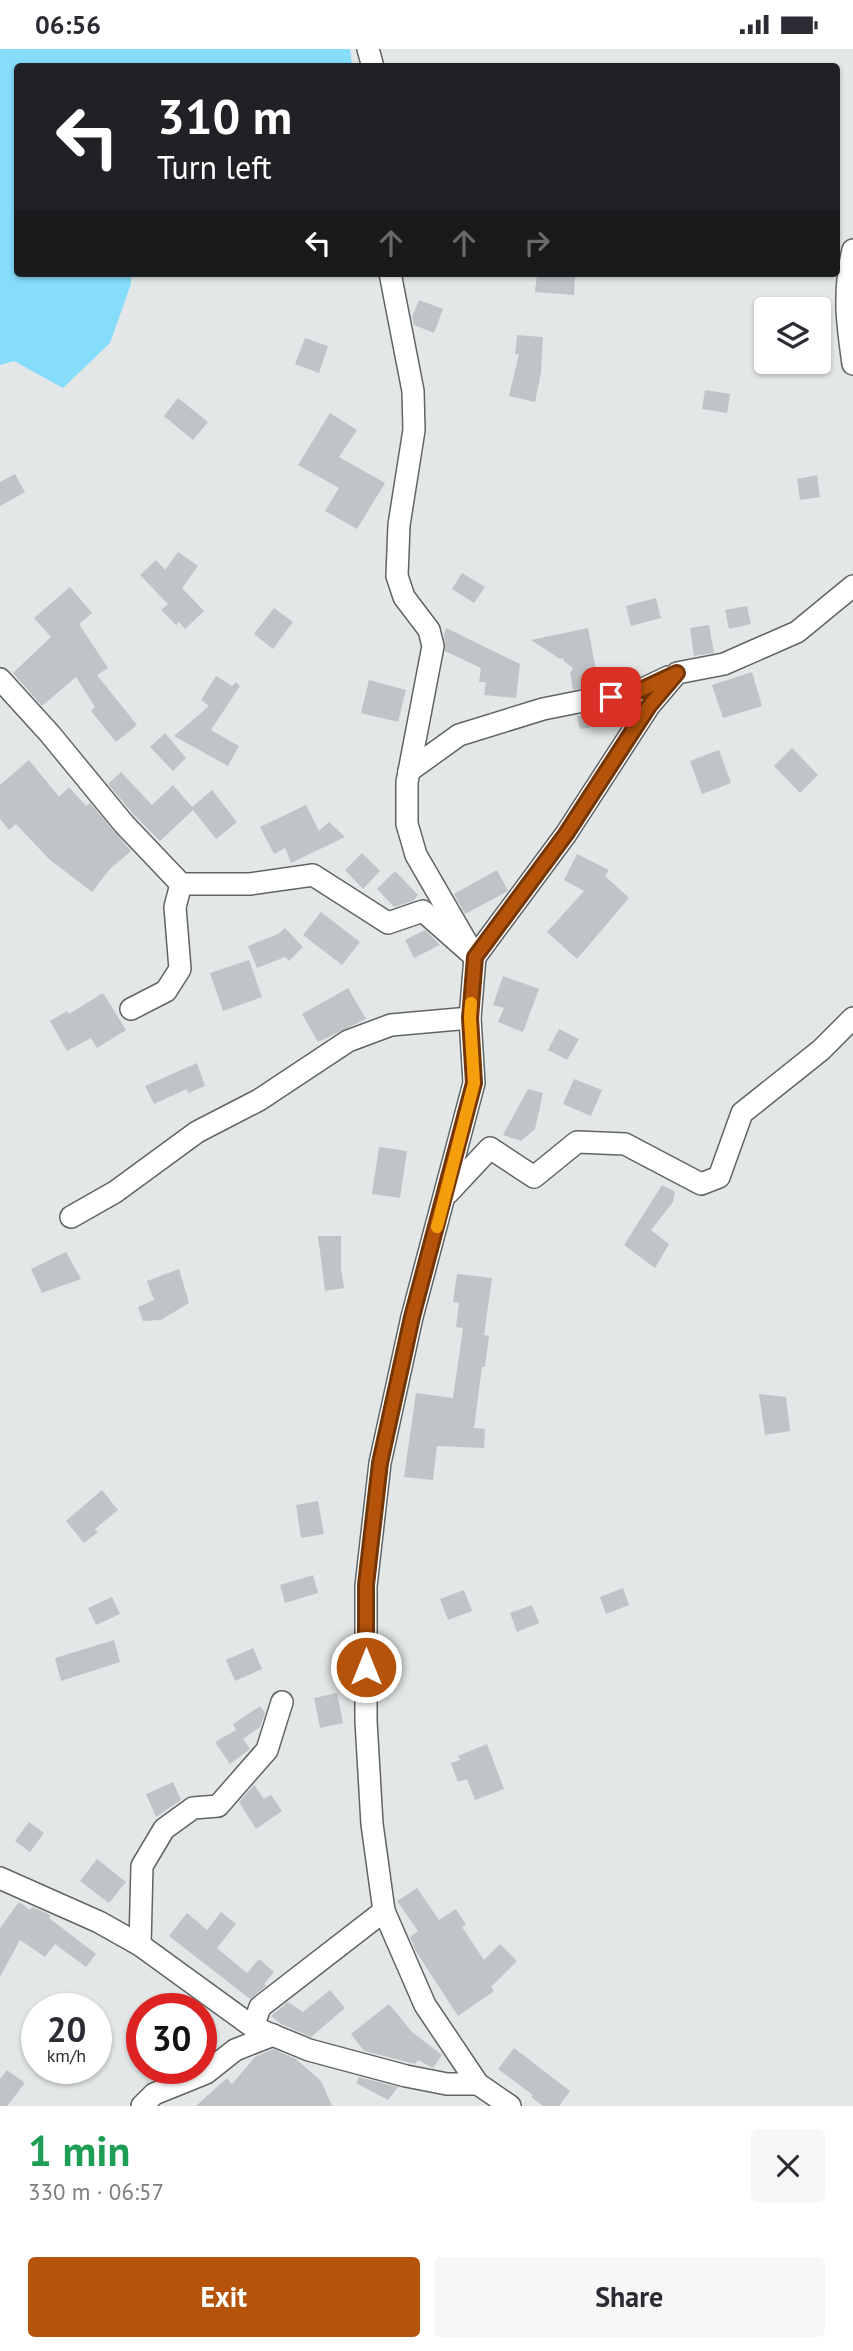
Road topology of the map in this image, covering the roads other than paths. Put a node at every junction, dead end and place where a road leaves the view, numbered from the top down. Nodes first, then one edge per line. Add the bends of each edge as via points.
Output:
1 (853, 250) edge
2 (391, 277) edge
3 (853, 364) edge
4 (853, 586) edge
5 (677, 673) junction
6 (0, 679) edge
7 (409, 771) junction
8 (181, 884) junction
9 (475, 957) junction
10 (131, 1009) dead end
11 (470, 1018) junction
12 (853, 1018) edge
13 (446, 1196) junction
14 (71, 1217) dead end
15 (282, 1702) dead end
16 (0, 1878) edge
17 (384, 1911) junction
18 (140, 1945) junction
19 (253, 2027) junction
20 (273, 2035) junction
21 (478, 2084) junction
22 (502, 2104) edge
23 (142, 2106) edge

1 - 3 street via 845,305
2 - 7 street via 412,391 414,430 399,525 397,576 404,597 429,630 433,646
4 - 5 street via 797,632 724,664
5 - 7 street via 628,696 543,709 459,735
5 - 9 street via 649,706 566,834
6 - 8 street
7 - 9 street via 407,824 416,855
8 - 9 street via 250,884 313,875 388,923 424,911
8 - 10 street via 175,907 180,969 166,991
9 - 11 street
11 - 13 street via 474,1083
11 - 14 street via 391,1025 348,1041 258,1100 197,1132 115,1192
12 - 13 street via 742,1114 719,1177 701,1184 625,1144 576,1142 534,1177 490,1148
13 - 17 street via 412,1317 380,1463 366,1585 366,1721 372,1824
15 - 18 street via 267,1750 218,1806 193,1808 164,1829 142,1866
16 - 18 street
17 - 19 street via 260,2007
17 - 21 street via 425,2005
18 - 19 street
19 - 20 street
20 - 21 street via 309,2050 406,2076
20 - 23 street via 235,2050 206,2073 154,2094
21 - 22 street

